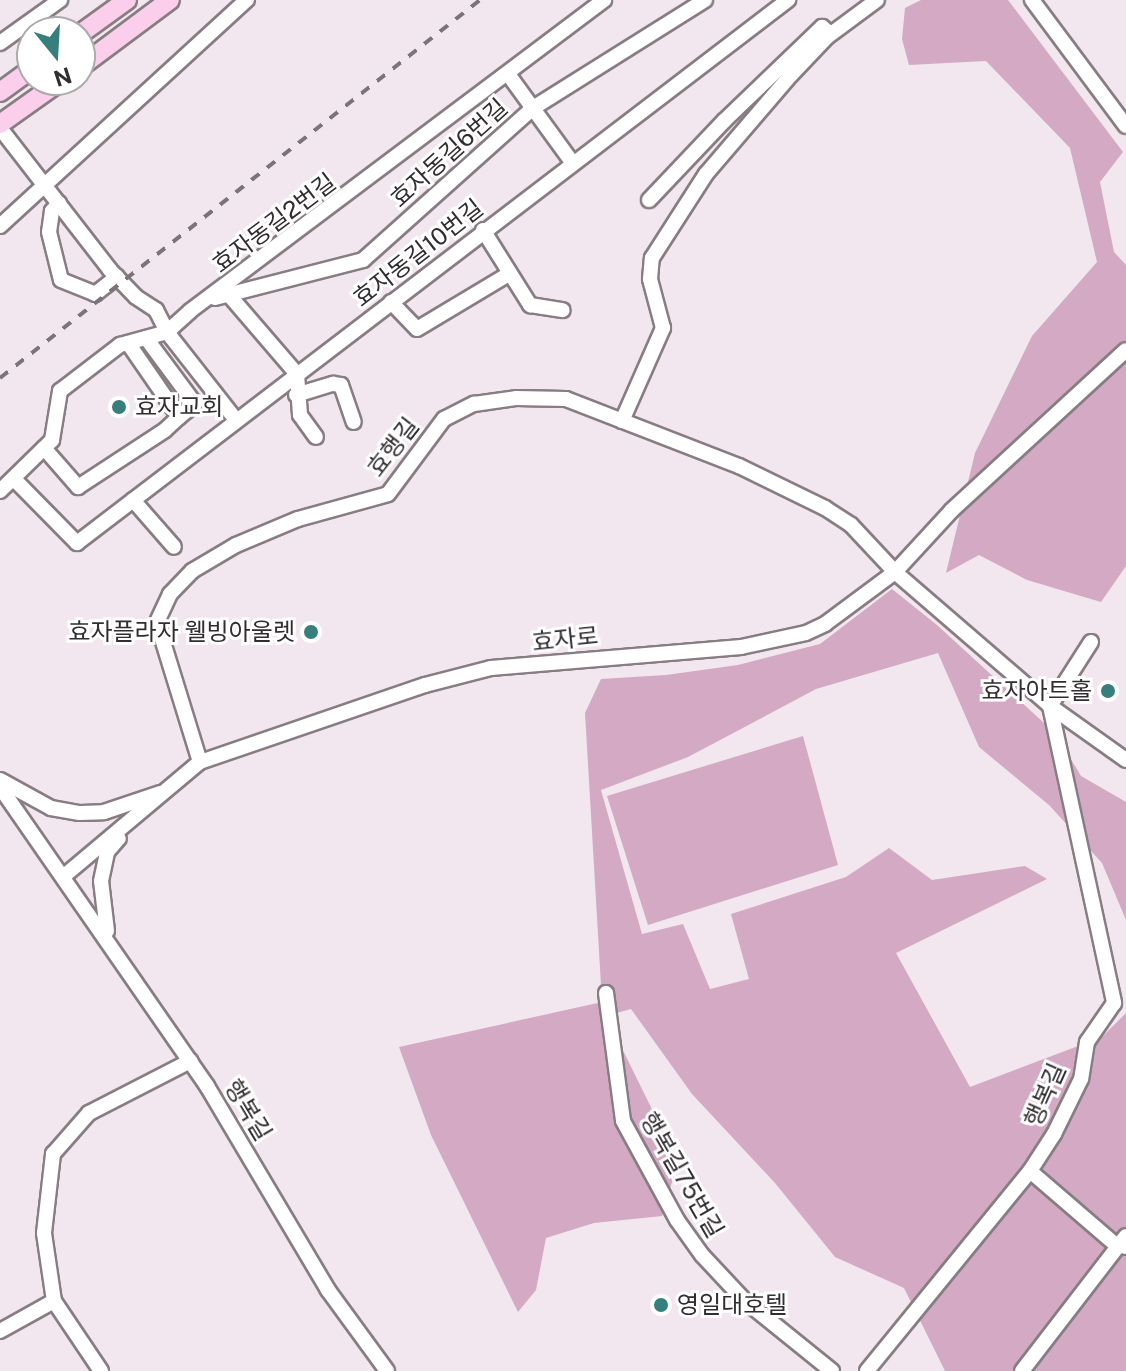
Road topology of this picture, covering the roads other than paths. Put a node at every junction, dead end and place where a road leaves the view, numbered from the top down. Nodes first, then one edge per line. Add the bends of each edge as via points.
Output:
1 (127, 0) edge
2 (170, 0) edge
3 (247, 0) edge
4 (604, 0) edge
5 (705, 0) edge
6 (788, 0) edge
7 (877, 0) edge
8 (1032, 0) edge
9 (53, 2) edge
10 (96, 22) edge
11 (831, 34) junction
12 (0, 43) edge
13 (96, 55) edge
14 (508, 74) junction
15 (40, 96) edge
16 (533, 108) junction
17 (0, 126) edge
18 (1126, 126) edge
19 (572, 162) junction
20 (45, 185) junction
21 (649, 200) dead end
22 (59, 203) junction
23 (0, 226) edge
24 (483, 230) junction
25 (509, 274) junction
26 (117, 277) junction
27 (229, 295) junction
28 (207, 300) junction
29 (391, 302) junction
30 (563, 310) dead end
31 (167, 332) junction
32 (146, 338) junction
33 (128, 343) junction
34 (1126, 350) edge
35 (297, 374) junction
36 (296, 395) junction
37 (179, 417) junction
38 (236, 420) junction
39 (622, 421) junction
40 (354, 422) dead end
41 (316, 437) dead end
42 (44, 448) junction
43 (14, 479) junction
44 (0, 491) edge
45 (133, 500) junction
46 (174, 547) dead end
47 (895, 572) junction
48 (1091, 642) dead end
49 (1050, 706) junction
50 (1126, 760) edge
51 (200, 762) junction
52 (0, 780) edge
53 (0, 787) edge
54 (164, 792) junction
55 (64, 876) junction
56 (109, 940) junction
57 (606, 993) dead end
58 (190, 1061) junction
59 (1030, 1171) junction
60 (1123, 1243) edge
61 (54, 1301) junction
62 (0, 1331) edge
63 (101, 1371) edge
64 (387, 1371) edge
65 (832, 1371) edge
66 (867, 1371) edge
67 (1022, 1371) edge

1 - 10 main road
2 - 13 main road
3 - 20 street
4 - 14 street, 효자동길2번길
5 - 16 street, 효자동길6번길
6 - 19 street, 효자동길10번길
7 - 11 street
8 - 18 street
9 - 12 street
11 - 21 street via 822,27
11 - 39 street via 706,174 652,258 650,279 663,328
14 - 16 street
14 - 28 street, 효자동길2번길
15 - 17 main road
16 - 19 street
16 - 27 street, 효자동길6번길 via 363,260
17 - 20 street
19 - 24 street, 효자동길10번길
20 - 22 street
20 - 23 street
22 - 26 street
22 - 26 street via 52,211 49,232 61,280 95,294
24 - 25 street
24 - 29 street, 효자동길10번길
25 - 29 street via 417,329
25 - 30 street via 530,305
26 - 31 street via 156,310
27 - 28 street, 효자동길6번길
27 - 35 street
28 - 31 street, 효자동길2번길
29 - 35 street, 효자동길10번길
31 - 32 street, 효자동길2번길
31 - 38 street
32 - 33 street, 효자동길2번길
32 - 37 street via 195,404
33 - 37 street
33 - 42 street, 효자동길2번길 via 60,391 52,440
34 - 47 street, 효자로 via 952,510
35 - 36 street
35 - 38 street, 효자동길10번길
36 - 40 street via 341,385
36 - 41 street via 300,415
37 - 42 street via 78,487
38 - 45 street, 효자동길10번길
39 - 47 street, 효행길 via 739,466 825,508 851,525
39 - 51 street, 효행길 via 566,399 474,404 444,419 388,494 298,519 192,571 170,594 157,622
42 - 43 street, 효자동길2번길
43 - 44 street, 효자동길2번길
43 - 45 street, 효자동길10번길 via 77,543
45 - 46 street
47 - 49 street
47 - 51 street, 효자로 via 806,633 741,647 491,668 425,685
48 - 49 street
49 - 50 street
49 - 59 street, 행복길 via 1114,1003 1087,1042 1081,1079
51 - 54 street, 효자로
52 - 54 street via 51,808 80,813 104,812
53 - 55 street
54 - 55 street, 효자로
54 - 56 street via 107,852 101,902
55 - 56 street, 행복길
56 - 58 street, 행복길
57 - 65 street, 행복길75번길 via 623,1121 677,1220 744,1300
58 - 61 street via 89,1113 53,1154 44,1233
58 - 64 street, 행복길 via 328,1290
59 - 60 street
59 - 66 street, 행복길
60 - 67 street
61 - 62 street
61 - 63 street

